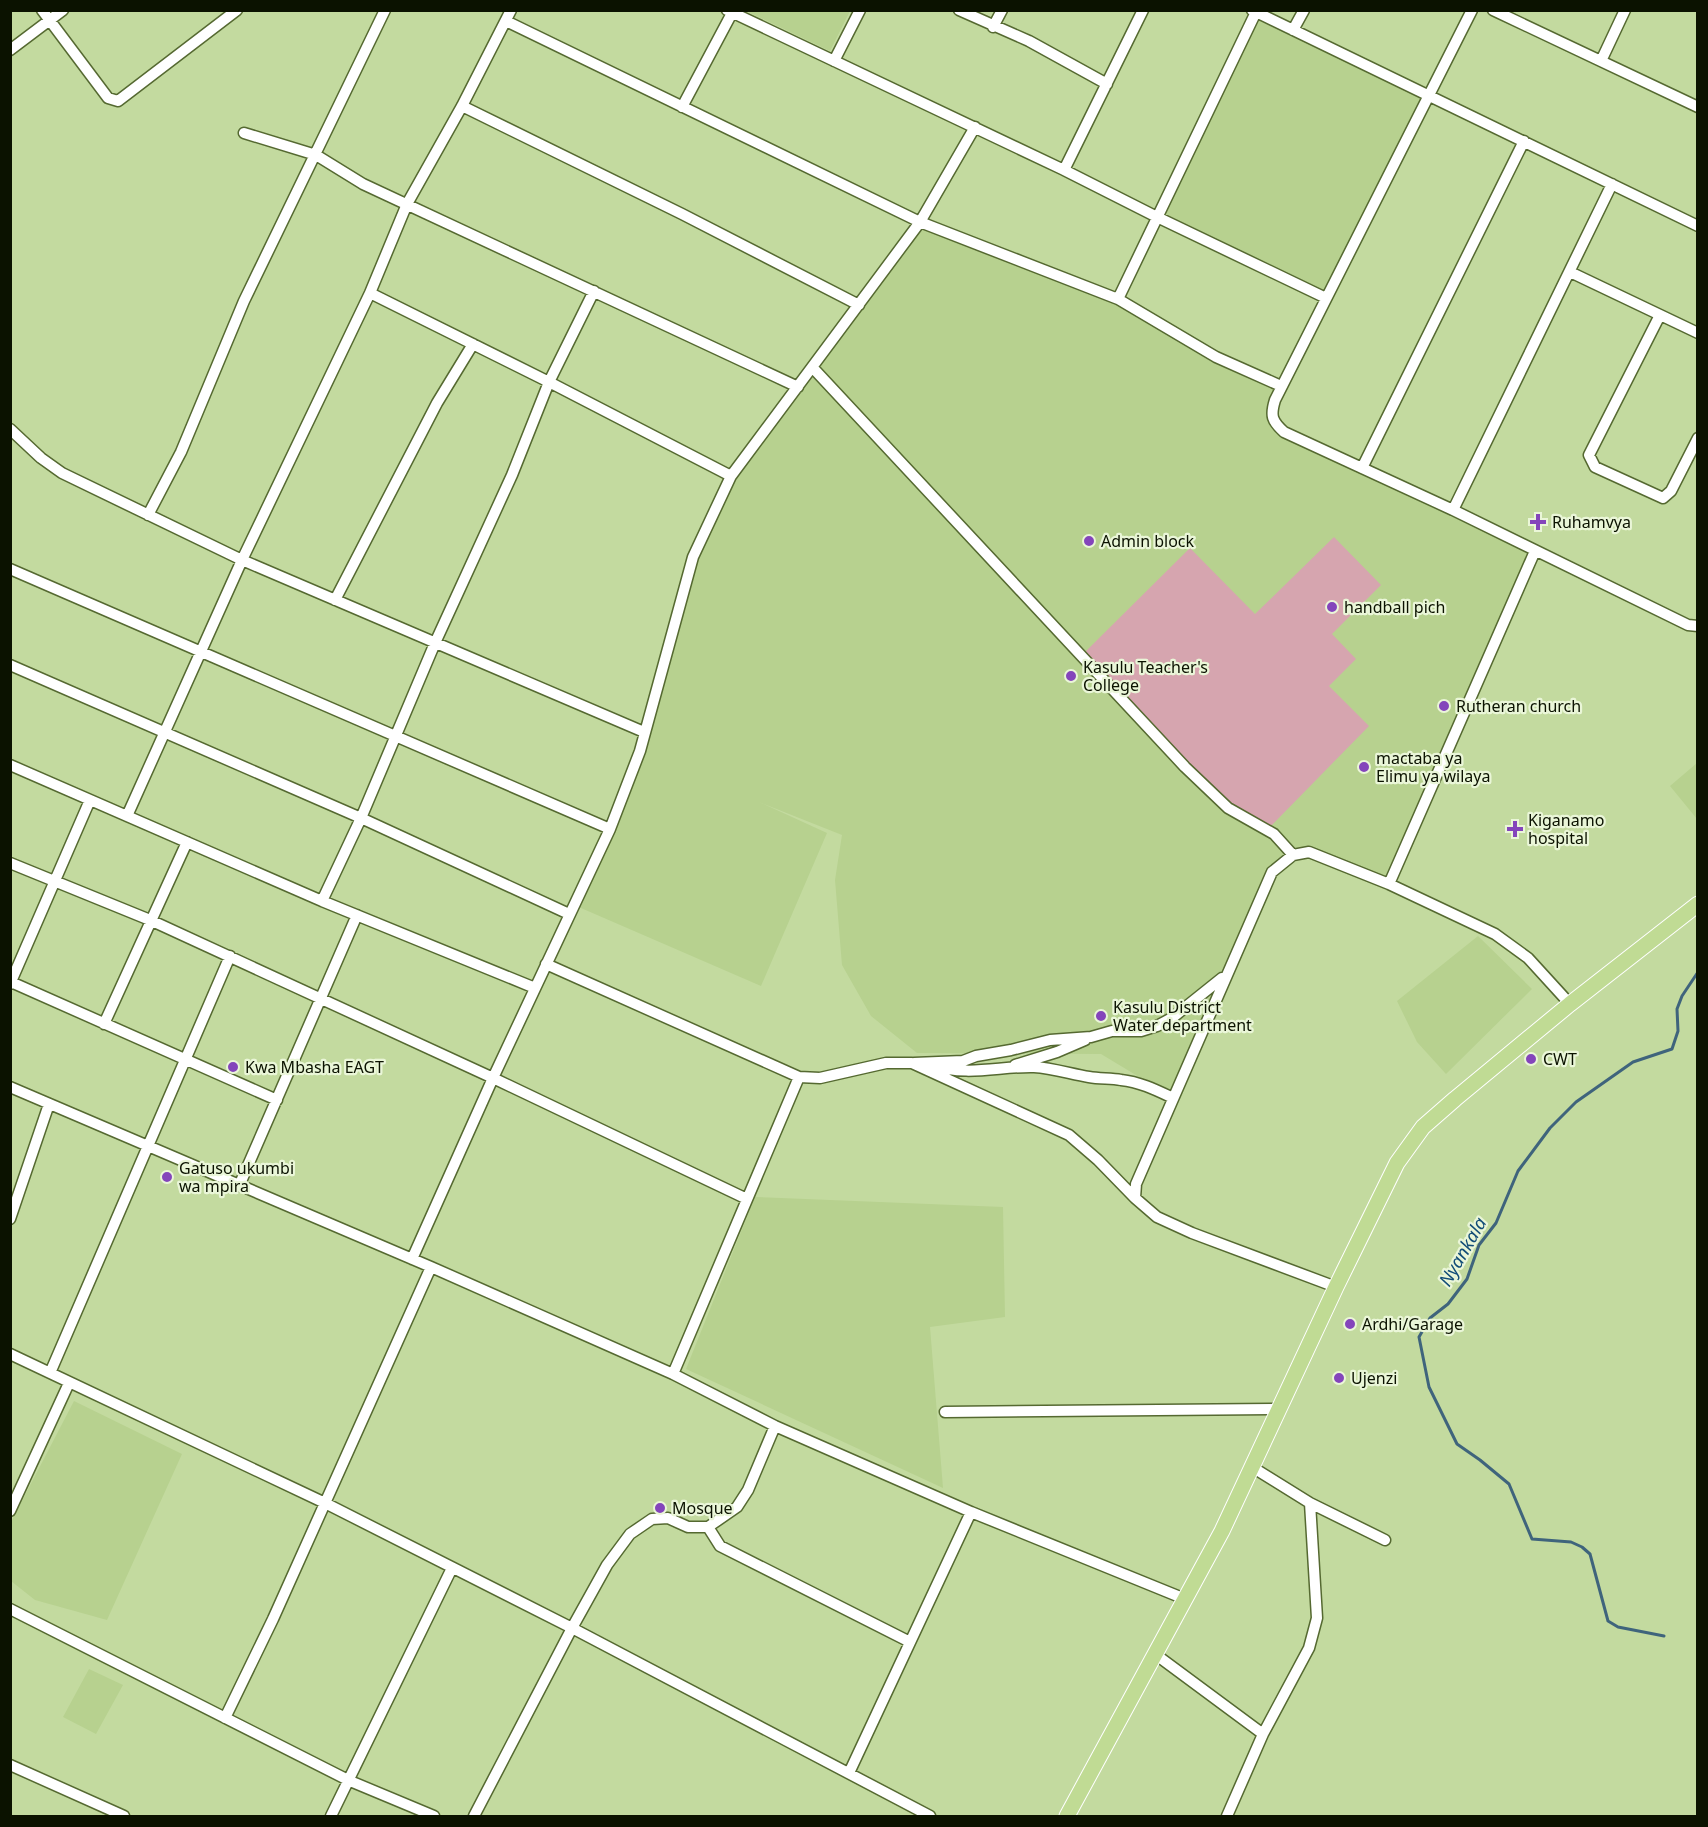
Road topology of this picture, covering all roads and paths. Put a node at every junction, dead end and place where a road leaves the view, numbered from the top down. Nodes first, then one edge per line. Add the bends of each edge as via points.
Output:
1 (42, 10) edge
2 (63, 10) edge
3 (237, 10) edge
4 (385, 10) edge
5 (860, 10) edge
6 (959, 10) edge
7 (1002, 10) edge
8 (1143, 10) edge
9 (1304, 10) edge
10 (1472, 10) edge
11 (1493, 10) edge
12 (1625, 10) edge
13 (1254, 11) edge
14 (729, 12) edge
15 (508, 16) edge
16 (50, 21) junction
17 (993, 27) junction
18 (1293, 30) junction
19 (10, 50) edge
20 (834, 61) junction
21 (1601, 62) junction
22 (1107, 84) junction
23 (1429, 95) junction
24 (462, 106) junction
25 (1698, 107) edge
26 (682, 108) junction
27 (975, 127) junction
28 (244, 132) dead end
29 (1524, 141) junction
30 (316, 155) junction
31 (1064, 170) junction
32 (1612, 184) junction
33 (407, 204) junction
34 (1157, 217) junction
35 (920, 222) junction
36 (1698, 225) edge
37 (1570, 272) junction
38 (594, 291) junction
39 (370, 293) junction
40 (1326, 298) junction
41 (1118, 299) junction
42 (859, 305) junction
43 (1660, 315) junction
44 (1698, 333) edge
45 (473, 344) junction
46 (813, 368) junction
47 (549, 382) junction
48 (1281, 386) junction
49 (798, 387) junction
50 (10, 429) edge
51 (1698, 438) edge
52 (1362, 468) junction
53 (731, 476) junction
54 (1453, 510) junction
55 (148, 515) junction
56 (1535, 551) junction
57 (242, 560) junction
58 (10, 569) edge
59 (335, 600) junction
60 (1698, 626) edge
61 (435, 643) junction
62 (201, 651) junction
63 (10, 665) edge
64 (164, 732) junction
65 (644, 732) junction
66 (396, 735) junction
67 (10, 765) edge
68 (90, 800) junction
69 (127, 816) junction
70 (361, 818) junction
71 (610, 829) junction
72 (186, 842) junction
73 (1293, 855) junction
74 (10, 863) edge
75 (54, 881) junction
76 (1389, 884) junction
77 (322, 901) junction
78 (1698, 904) edge
79 (569, 914) junction
80 (357, 915) junction
81 (150, 920) junction
82 (230, 956) junction
83 (546, 964) junction
84 (1229, 971) junction
85 (11, 983) edge
86 (535, 988) junction
87 (320, 998) junction
88 (1570, 1004) junction
89 (104, 1024) junction
90 (1091, 1037) junction
91 (185, 1061) junction
92 (912, 1063) junction
93 (925, 1063) junction
94 (1006, 1070) junction
95 (799, 1077) junction
96 (494, 1078) junction
97 (10, 1087) edge
98 (1173, 1098) junction
99 (277, 1100) junction
100 (49, 1104) junction
101 (148, 1147) junction
102 (239, 1186) junction
103 (1135, 1198) junction
104 (747, 1199) junction
105 (10, 1219) edge
106 (412, 1259) junction
107 (431, 1267) junction
108 (1336, 1287) junction
109 (10, 1353) edge
110 (50, 1373) junction
111 (672, 1374) junction
112 (69, 1383) junction
113 (1279, 1409) junction
114 (945, 1412) dead end
115 (775, 1426) junction
116 (1252, 1467) junction
117 (325, 1503) junction
118 (1310, 1503) junction
119 (10, 1510) edge
120 (971, 1512) junction
121 (708, 1527) junction
122 (1385, 1540) dead end
123 (452, 1568) junction
124 (1185, 1599) junction
125 (10, 1609) edge
126 (572, 1628) junction
127 (910, 1642) junction
128 (1155, 1654) junction
129 (225, 1718) junction
130 (1263, 1734) junction
131 (10, 1765) edge
132 (849, 1773) junction
133 (350, 1781) junction
134 (121, 1816) edge
135 (331, 1816) edge
136 (434, 1816) edge
137 (474, 1816) edge
138 (930, 1816) edge
139 (1067, 1816) edge
140 (1227, 1816) edge

1 - 16 street
2 - 16 street
3 - 16 street via 118,101 108,98
4 - 30 street
5 - 20 street
6 - 17 street
7 - 17 street
8 - 22 street
9 - 18 street
10 - 23 street
11 - 21 street
12 - 21 street
13 - 18 street
13 - 34 street
14 - 20 street
14 - 26 street
15 - 24 street
15 - 26 street
16 - 19 street
17 - 22 street via 1029,41
18 - 23 street
20 - 27 street
21 - 25 street
22 - 31 street
23 - 29 street
23 - 40 street
24 - 33 street
24 - 42 street
26 - 35 street
27 - 31 street
27 - 35 street
28 - 30 street
29 - 32 street
29 - 52 street
30 - 33 street via 363,184
30 - 55 street via 244,301 181,452
31 - 34 street
32 - 36 street
32 - 37 street
33 - 38 street
33 - 39 street
34 - 40 street
34 - 41 street
35 - 41 street
35 - 42 street
37 - 43 street
37 - 54 street
38 - 47 street
38 - 49 street
39 - 45 street
39 - 57 street
40 - 48 street
41 - 48 street via 1216,357
42 - 46 street
43 - 44 street
43 - 51 street via 1589,455 1595,466 1663,498 1671,491
45 - 47 street
45 - 59 street via 437,403
46 - 49 street
46 - 73 street via 1185,767 1228,808 1274,834
47 - 53 street
47 - 61 street via 512,475
48 - 52 street via 1271,414 1273,422 1284,432
49 - 53 street
50 - 55 street via 62,473
52 - 54 street
53 - 65 street via 693,556
54 - 56 street
55 - 57 street
56 - 60 street via 1688,625
56 - 76 street
57 - 59 street
57 - 62 street
58 - 62 street
59 - 61 street
61 - 65 street
61 - 66 street
62 - 64 street
62 - 66 street
63 - 64 street
64 - 69 street
64 - 70 street
65 - 71 street
66 - 70 street
66 - 71 street
67 - 68 street
68 - 69 street
68 - 75 street
69 - 72 street
70 - 77 street
70 - 79 street
71 - 79 street
72 - 77 street
72 - 81 street
73 - 76 street via 1309,852
73 - 84 street via 1272,872
74 - 75 street
75 - 81 street
75 - 85 street
76 - 88 street via 1495,934 1528,958
77 - 80 street
78 - 88 highway
79 - 83 street
80 - 86 street
80 - 87 street
81 - 82 street
81 - 89 street
82 - 87 street
82 - 91 street
83 - 86 street
83 - 95 street
84 - 90 street via 1216,985 1157,1026
84 - 98 street
85 - 89 street
86 - 96 street
87 - 96 street
87 - 99 street
88 - 108 highway via 1423,1127 1397,1163
89 - 91 street
90 - 93 street via 1050,1040 963,1061
90 - 94 street
91 - 99 street
91 - 101 street
92 - 93 street
92 - 95 street via 886,1063 820,1078
92 - 103 street via 1069,1136
93 - 94 street via 971,1072
94 - 98 street via 1032,1067 1121,1080 1149,1086
95 - 104 street
96 - 104 street
96 - 106 street
97 - 100 street
98 - 103 street via 1136,1184
99 - 102 street
100 - 101 street
100 - 105 street
101 - 102 street
101 - 110 street
102 - 106 street
103 - 108 street via 1157,1217 1174,1225
104 - 111 street
106 - 107 street
107 - 111 street
107 - 117 street
108 - 113 highway
109 - 110 street
110 - 112 street
111 - 115 street
112 - 117 street
112 - 119 street
113 - 114 street
113 - 116 highway
115 - 120 street
115 - 121 street via 737,1507
116 - 118 street
116 - 124 highway
117 - 123 street
117 - 129 street
118 - 122 street
118 - 130 street via 1317,1618 1309,1648
120 - 124 street
120 - 127 street
121 - 126 street via 688,1527 668,1518 652,1519 630,1534 607,1565
121 - 127 street via 720,1546
123 - 126 street
123 - 133 street
124 - 128 highway
125 - 129 street
126 - 132 street
126 - 137 street
127 - 132 street
128 - 130 street
128 - 139 highway
129 - 133 street
130 - 140 street
131 - 134 street
132 - 138 street
133 - 135 street
133 - 136 street

